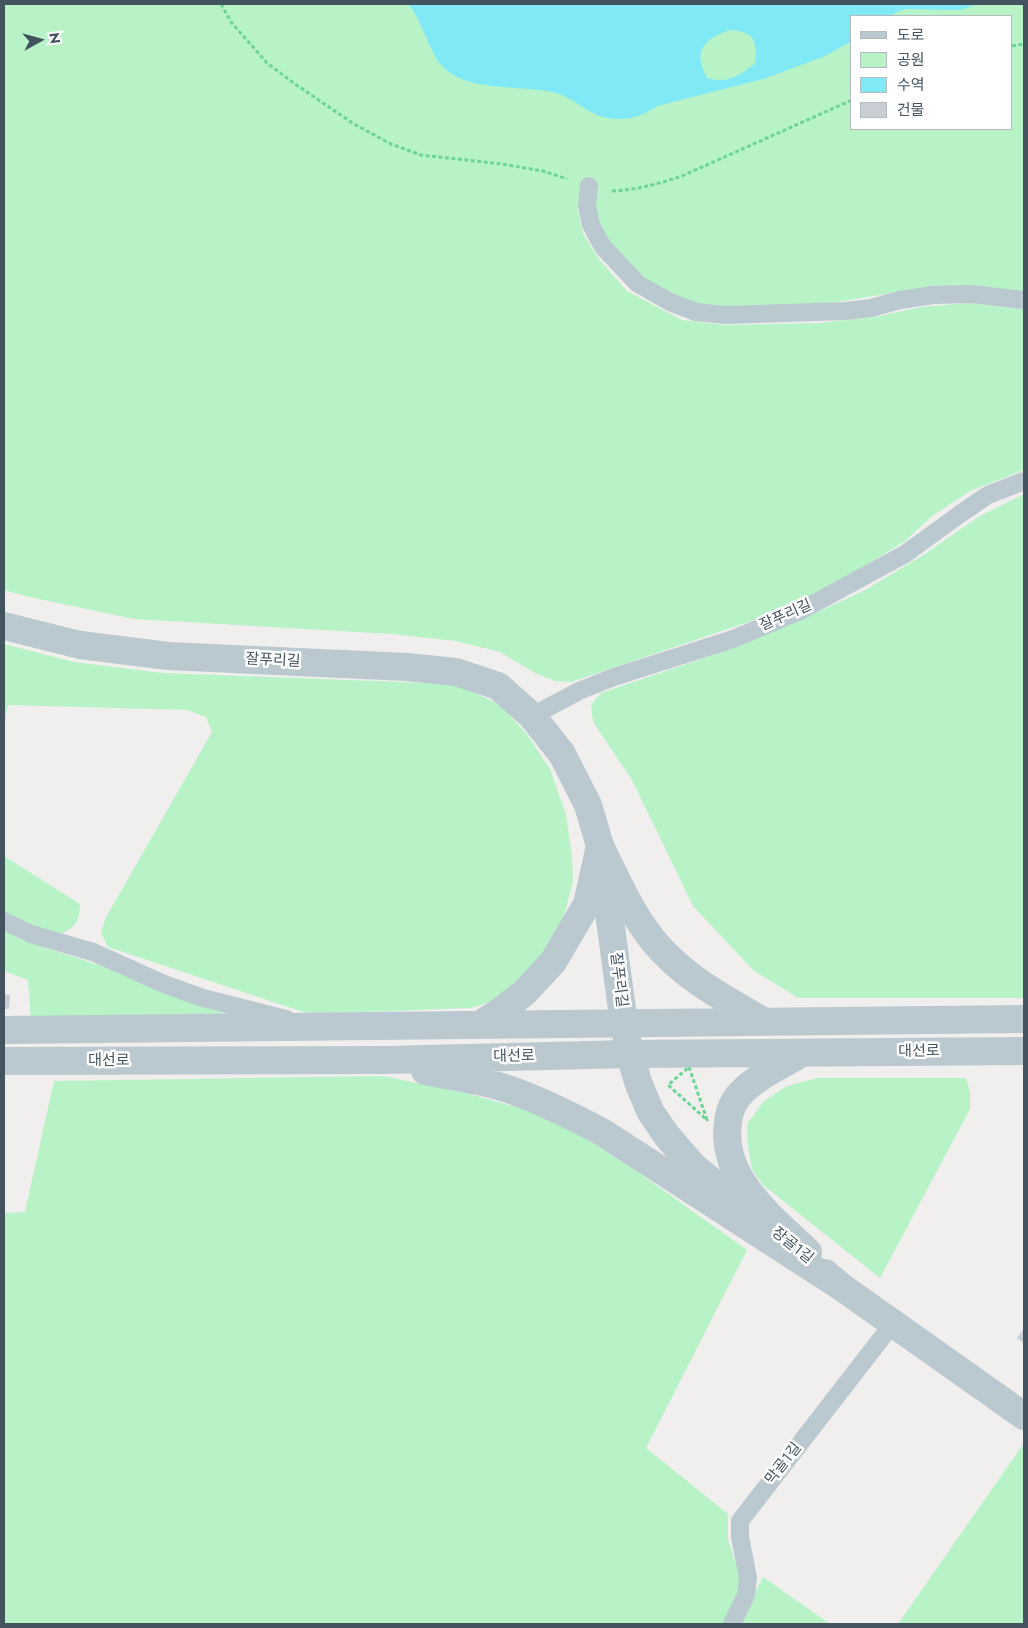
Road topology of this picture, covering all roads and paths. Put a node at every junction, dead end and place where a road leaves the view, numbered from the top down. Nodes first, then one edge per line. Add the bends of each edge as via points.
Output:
1 (221, 4) edge
2 (850, 101) edge
3 (589, 186) junction
4 (1024, 300) edge
5 (1024, 481) edge
6 (4, 626) edge
7 (532, 716) junction
8 (600, 846) junction
9 (4, 920) edge
10 (1024, 1020) edge
11 (766, 1022) junction
12 (624, 1024) junction
13 (480, 1025) junction
14 (317, 1026) junction
15 (4, 1030) edge
16 (1024, 1051) edge
17 (630, 1054) junction
18 (800, 1054) junction
19 (385, 1060) junction
20 (4, 1062) edge
21 (689, 1067) joint
22 (843, 1288) junction
23 (894, 1322) junction
24 (1024, 1416) edge
25 (732, 1624) edge

1 - 3 path via 231,22 267,63 354,124 391,144 421,155 543,171
2 - 3 path via 654,186 606,192
3 - 4 lane via 587,206 591,225 603,247 638,284 696,312 726,315 846,311 933,295 971,294
5 - 7 lane, 잘푸리길 via 988,495 905,554 800,611 733,639 579,691
6 - 7 street, 잘푸리길 via 80,645 168,656 456,672 498,686
7 - 8 street, 잘푸리길 via 562,754 588,805
8 - 11 street via 626,899 652,940 676,965 708,990
8 - 12 street, 잘푸리길
8 - 13 street via 587,904 553,962 524,993
9 - 14 lane via 31,934 93,952 203,998
10 - 11 street
11 - 12 street
12 - 13 street
12 - 17 street, 장골1길
13 - 14 street
14 - 15 street
16 - 18 street, 대선로
17 - 18 street, 대선로
17 - 19 street, 대선로
17 - 22 street, 장골1길 via 650,1110 689,1161
18 - 22 street via 764,1074 741,1093 729,1111 726,1132 729,1150 738,1176 754,1198
19 - 20 street, 대선로
19 - 22 street via 508,1089 567,1114 602,1132
21 - 21 path via 668,1085 707,1120 698,1094
22 - 23 street, 장골1길
23 - 24 street, 장골1길
23 - 25 lane, 막골1길 via 740,1521 748,1578 746,1595

